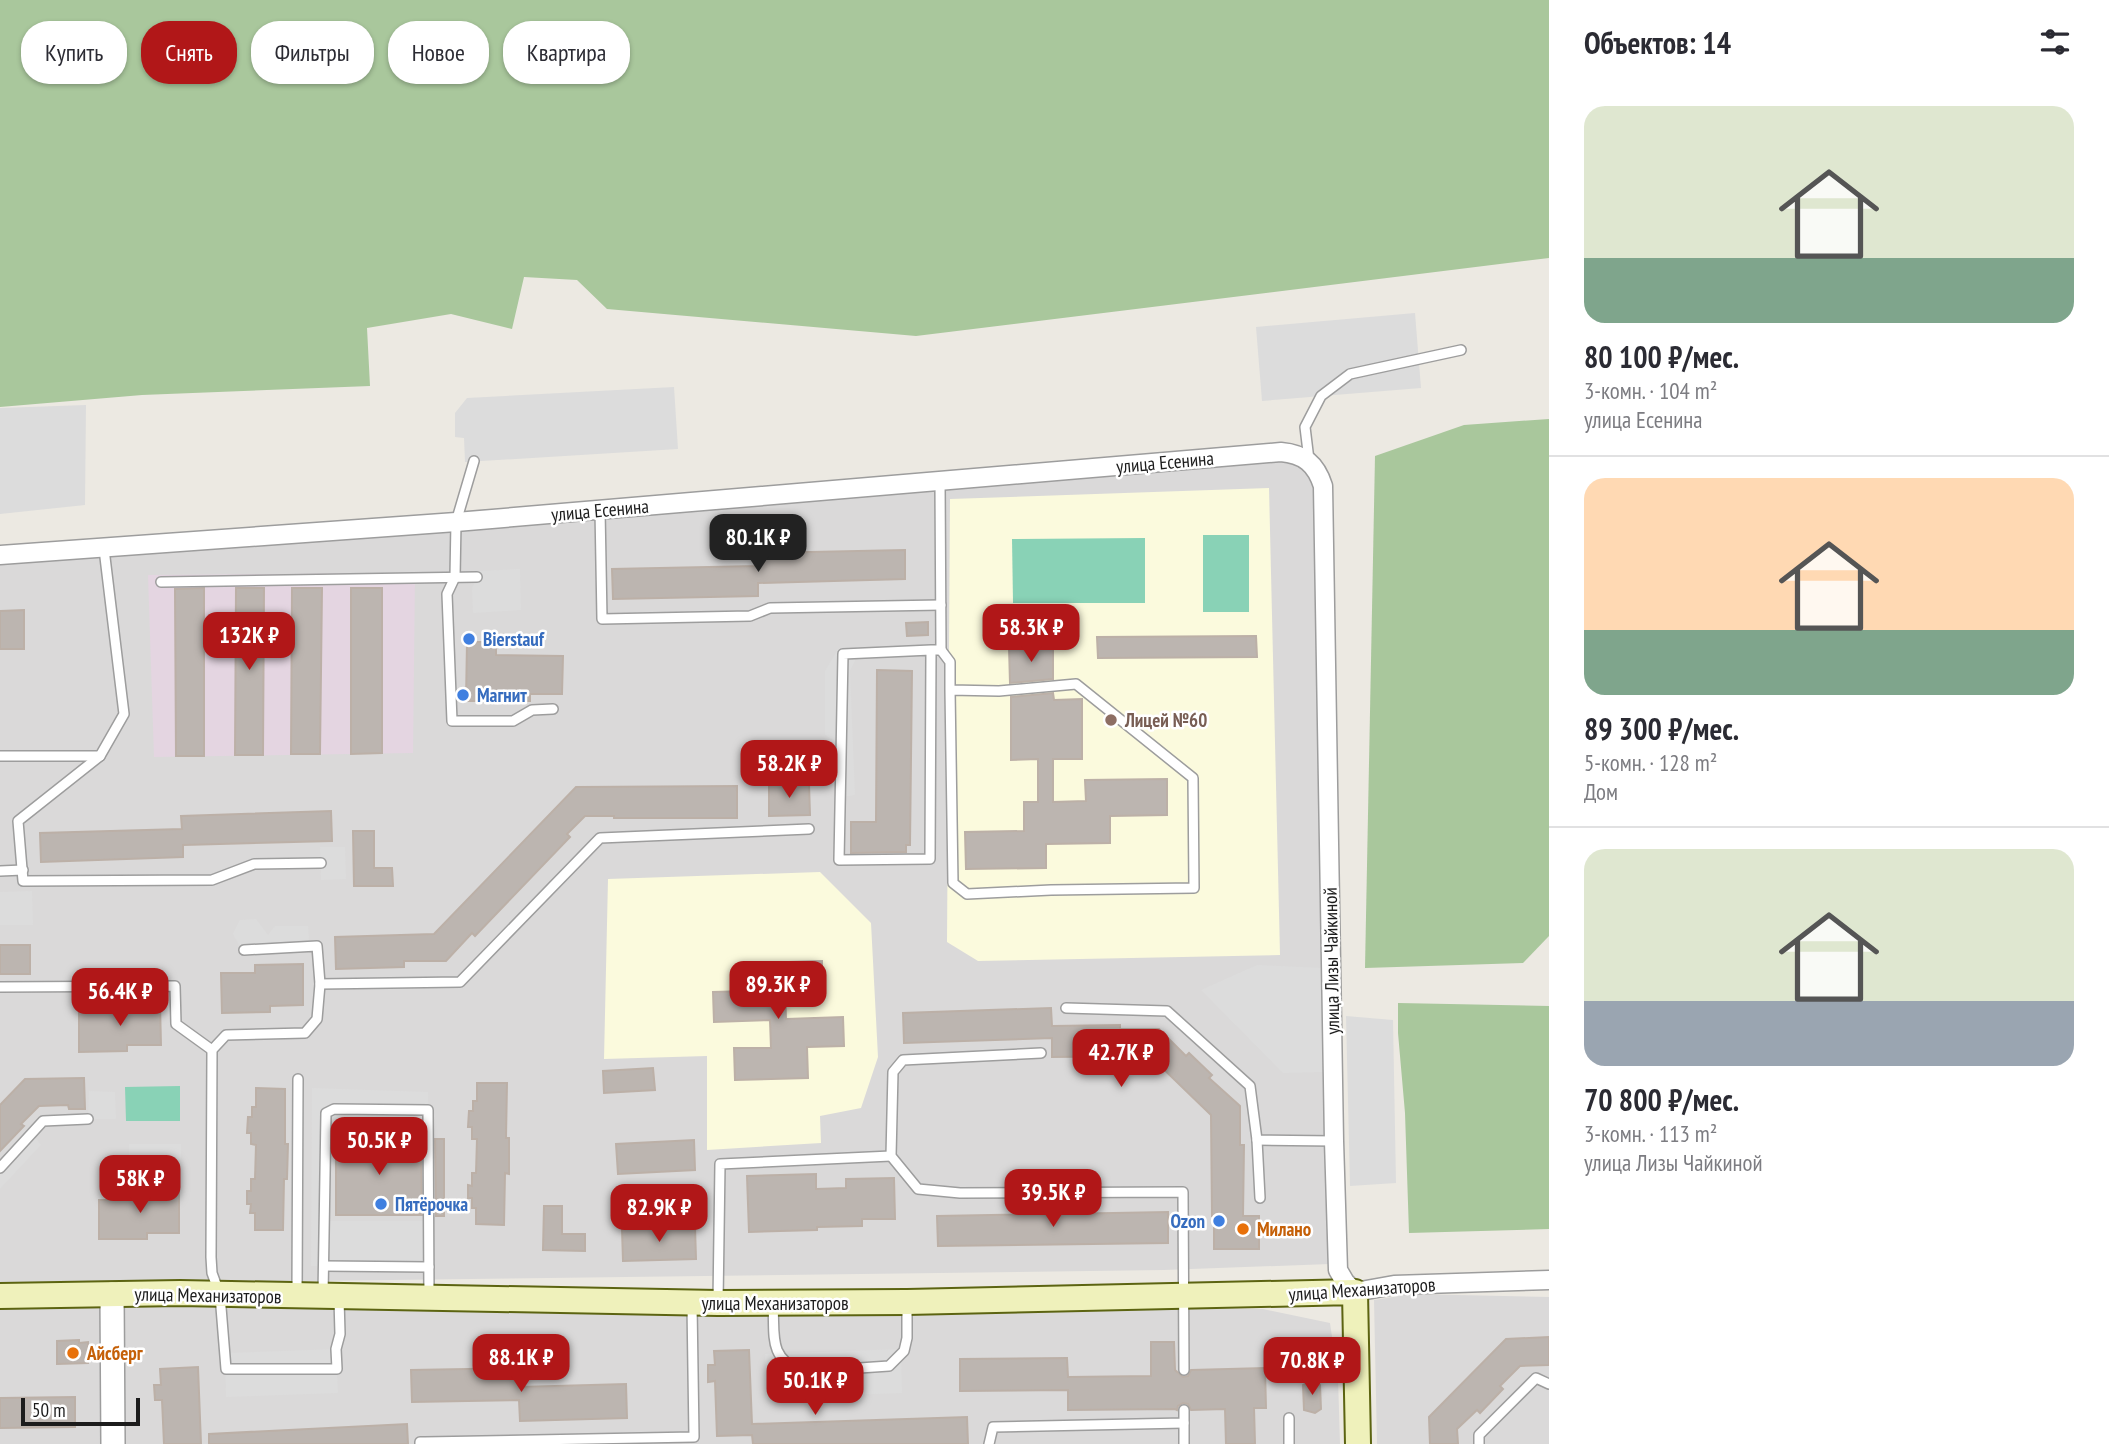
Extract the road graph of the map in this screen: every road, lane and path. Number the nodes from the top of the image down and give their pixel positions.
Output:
1 (1461, 350) dead end
2 (474, 461) dead end
3 (1314, 466) junction
4 (940, 481) junction
5 (600, 510) junction
6 (456, 522) junction
7 (104, 548) junction
8 (0, 555) edge
9 (455, 577) junction
10 (477, 577) dead end
11 (161, 582) dead end
12 (941, 604) junction
13 (936, 650) junction
14 (950, 690) junction
15 (553, 709) dead end
16 (100, 756) junction
17 (0, 757) edge
18 (809, 829) dead end
19 (321, 863) dead end
20 (23, 870) junction
21 (0, 871) edge
22 (244, 950) dead end
23 (320, 984) junction
24 (0, 987) edge
25 (1066, 1008) dead end
26 (212, 1050) junction
27 (1041, 1053) dead end
28 (298, 1079) dead end
29 (88, 1119) dead end
30 (1257, 1140) junction
31 (1334, 1141) junction
32 (891, 1156) junction
33 (0, 1168) edge
34 (1260, 1198) dead end
35 (324, 1266) junction
36 (429, 1267) junction
37 (1549, 1280) edge
38 (1355, 1292) junction
39 (112, 1294) junction
40 (220, 1295) junction
41 (1184, 1295) junction
42 (0, 1296) edge
43 (298, 1296) junction
44 (331, 1297) junction
45 (429, 1298) junction
46 (718, 1303) junction
47 (773, 1303) junction
48 (907, 1303) junction
49 (692, 1304) junction
50 (1184, 1370) dead end
51 (1549, 1384) edge
52 (1184, 1410) dead end
53 (1289, 1418) dead end
54 (1184, 1423) junction
55 (694, 1441) edge
56 (520, 1442) edge
57 (113, 1444) edge
58 (420, 1444) edge
59 (989, 1444) edge
60 (1184, 1444) edge
61 (1289, 1444) edge
62 (1358, 1444) edge
63 (1479, 1444) edge

1 - 3 lane
2 - 6 lane
3 - 4 street, улица Есенина
3 - 31 street, улица Лизы Чайкиной
4 - 5 street, улица Есенина
4 - 12 lane
5 - 6 street, улица Есенина
5 - 12 lane
6 - 7 street, улица Есенина
6 - 9 lane
7 - 8 street, улица Есенина
7 - 16 lane
9 - 10 lane
9 - 11 lane
9 - 15 lane
12 - 13 lane
13 - 13 lane
13 - 14 lane
14 - 14 lane
16 - 17 lane
16 - 20 lane
18 - 23 lane
19 - 20 lane
20 - 21 lane
22 - 23 lane
23 - 26 lane
24 - 26 lane
25 - 30 lane
26 - 40 lane
27 - 32 lane
28 - 43 lane
29 - 33 lane
30 - 31 lane
30 - 34 lane
31 - 38 street, улица Лизы Чайкиной
32 - 41 lane
32 - 46 lane
35 - 36 lane
35 - 36 lane
35 - 44 lane
36 - 45 lane
37 - 38 street, улица Механизаторов
38 - 41 main road, улица Механизаторов
38 - 62 main road, улица Лизы Чайкиной
39 - 40 main road, улица Механизаторов
39 - 42 main road, улица Механизаторов
39 - 57 street
40 - 43 main road, улица Механизаторов
40 - 44 lane
41 - 48 main road, улица Механизаторов
41 - 50 lane
43 - 44 main road, улица Механизаторов
44 - 45 main road, улица Механизаторов
45 - 49 main road, улица Механизаторов
46 - 47 main road, улица Механизаторов
46 - 49 main road, улица Механизаторов
47 - 48 main road, улица Механизаторов
47 - 48 lane
49 - 55 lane
51 - 63 lane
52 - 54 lane
53 - 61 lane
54 - 59 lane
54 - 60 lane
55 - 56 lane
56 - 58 lane

